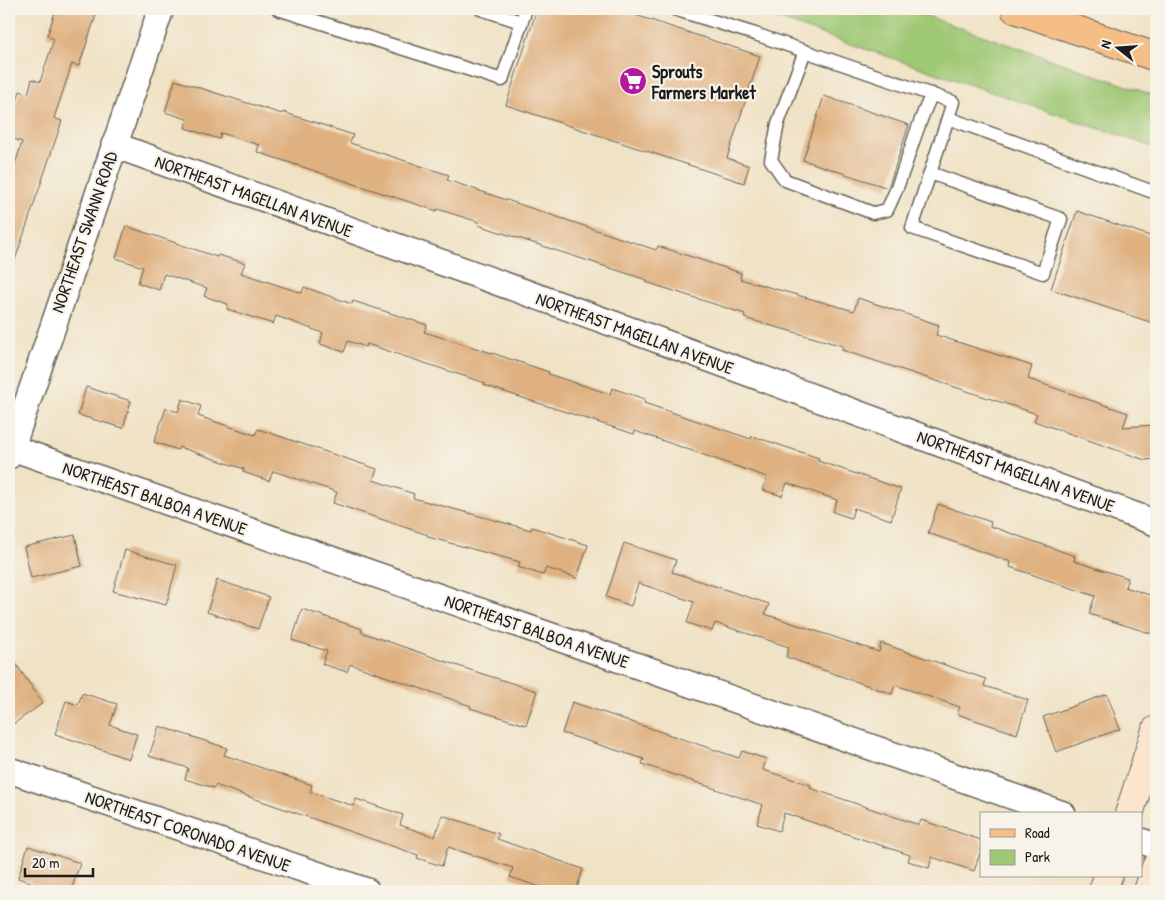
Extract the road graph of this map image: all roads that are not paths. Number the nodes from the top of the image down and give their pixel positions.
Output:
1 (161, 9) edge
2 (278, 9) edge
3 (481, 9) edge
4 (526, 9) edge
5 (674, 9) edge
6 (1015, 9) edge
7 (521, 22) junction
8 (805, 51) junction
9 (1156, 57) edge
10 (932, 94) junction
11 (948, 118) junction
12 (114, 145) junction
13 (930, 173) junction
14 (1156, 193) edge
15 (10, 452) edge
16 (1156, 523) edge
17 (1156, 730) edge
18 (9, 770) edge
19 (1057, 812) edge
20 (1130, 812) edge
21 (1142, 841) edge
22 (1156, 846) edge
23 (1156, 867) edge
24 (1107, 878) edge
25 (368, 891) edge
26 (1103, 891) edge
27 (1148, 891) edge

1 - 12 street, NORTHEAST SWANN ROAD
2 - 7 lane
3 - 7 lane
4 - 7 lane
5 - 8 lane
6 - 9 main road
8 - 10 lane
8 - 10 lane
10 - 11 lane
11 - 13 lane
11 - 14 lane
12 - 15 street, NORTHEAST SWANN ROAD
12 - 16 street, NORTHEAST MAGELLAN AVENUE
13 - 13 lane
15 - 19 street, NORTHEAST BALBOA AVENUE
17 - 20 main road
18 - 25 street, NORTHEAST CORONADO AVENUE
21 - 22 street
23 - 27 main road
24 - 26 main road

